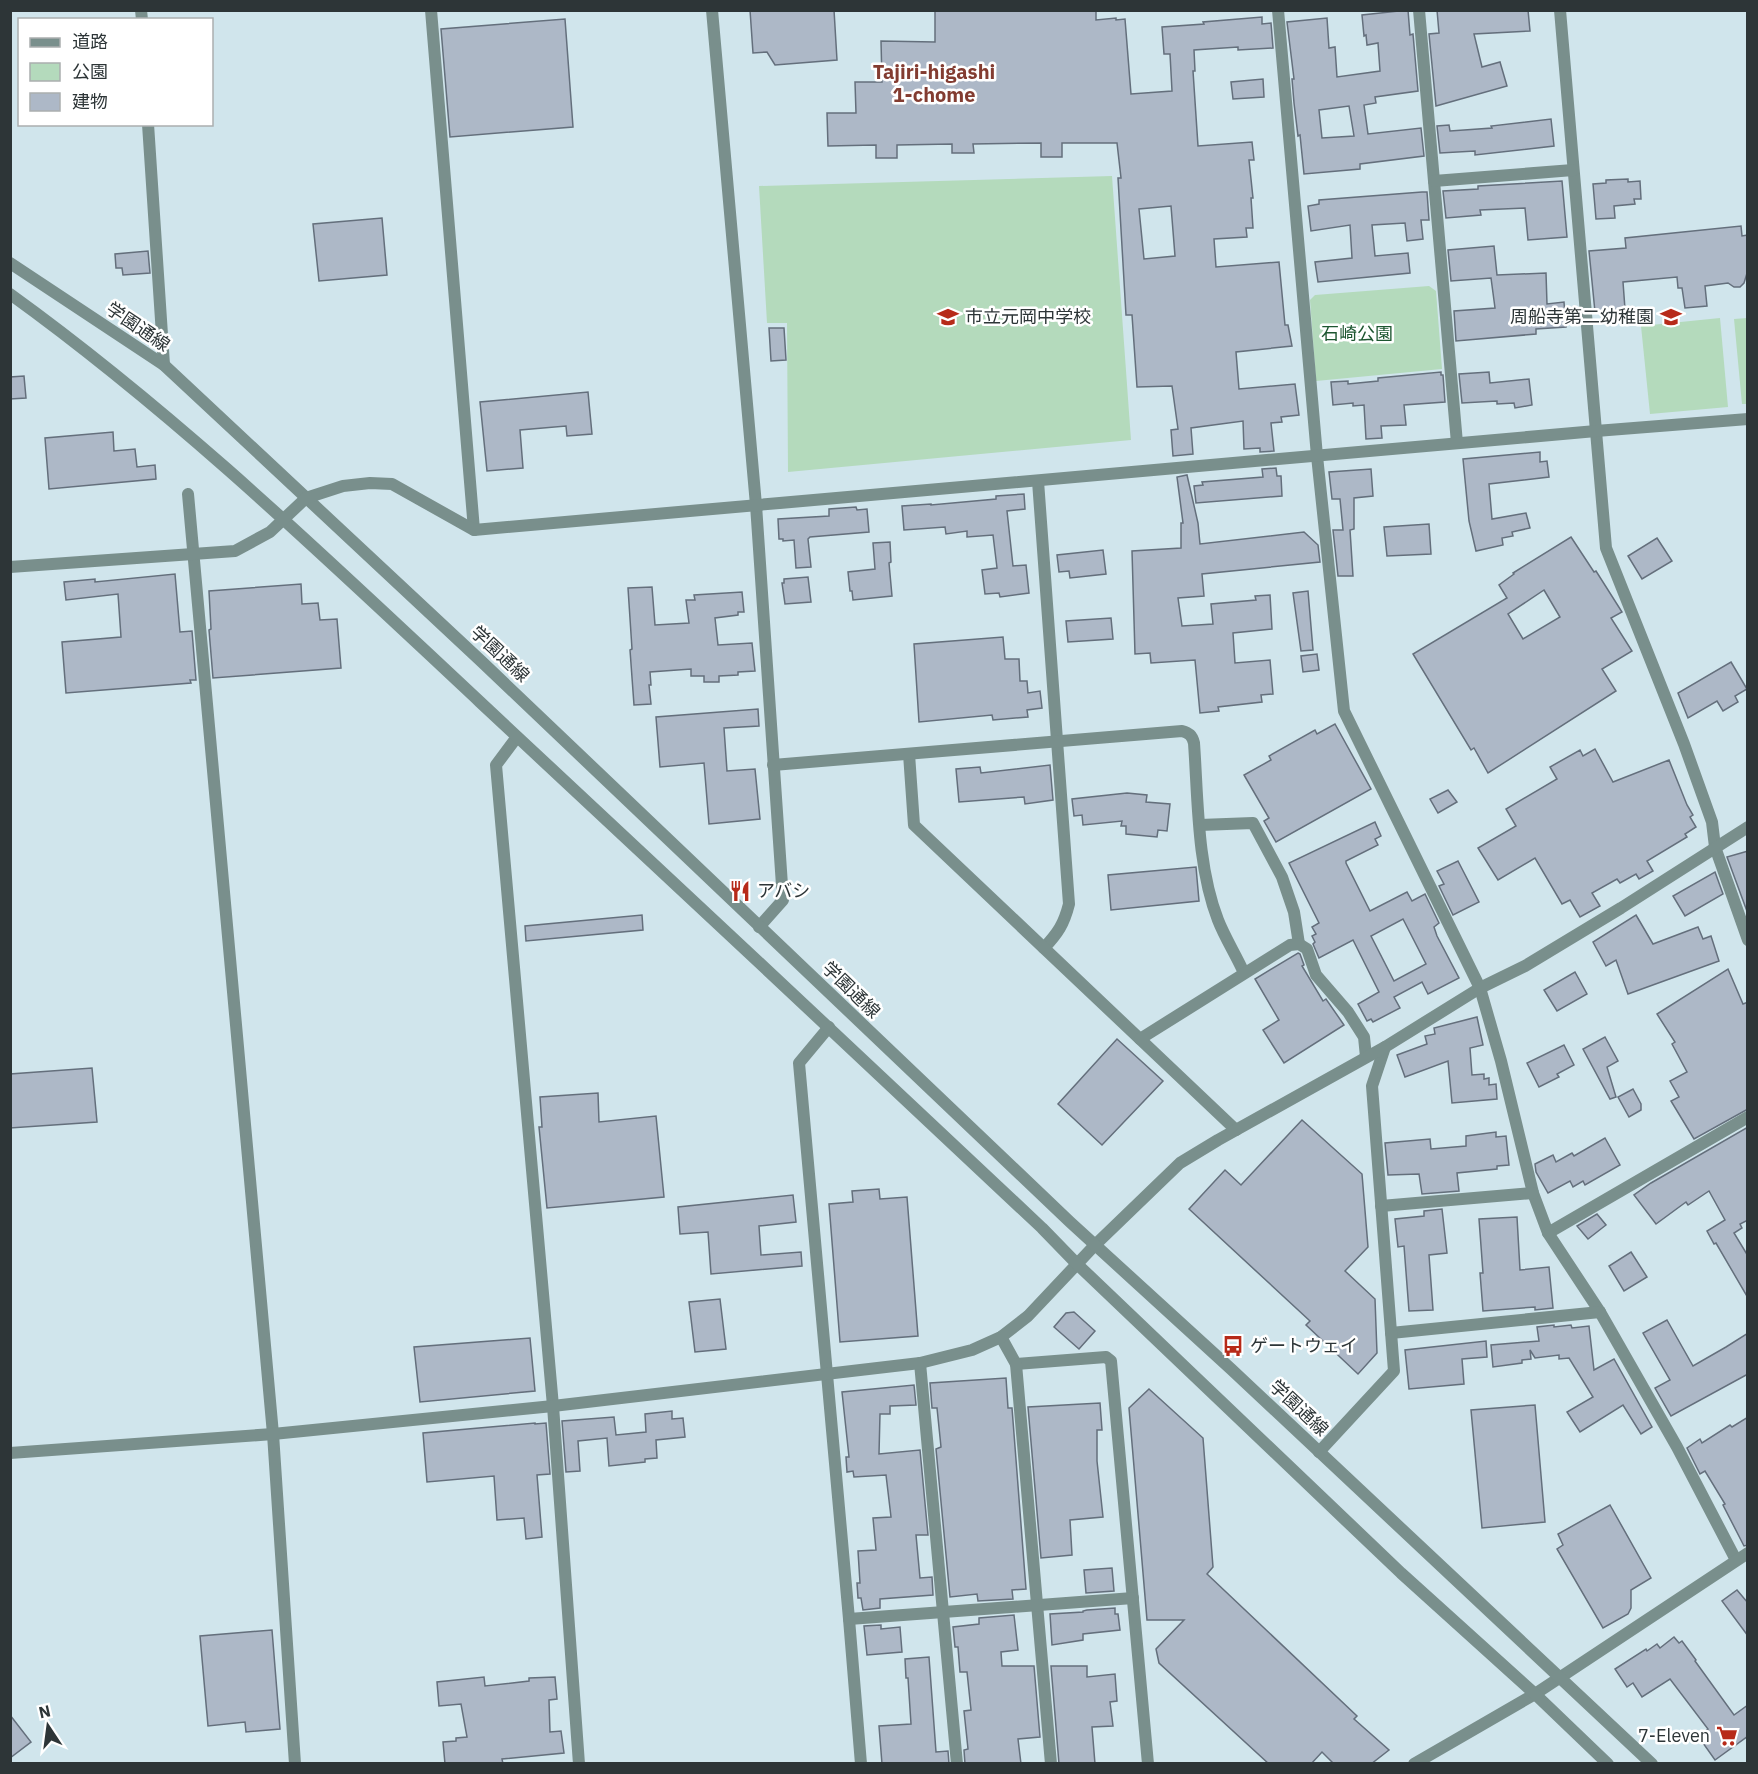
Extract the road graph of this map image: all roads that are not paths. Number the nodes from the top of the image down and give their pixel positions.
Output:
1 (431, 10) edge
2 (712, 10) edge
3 (1278, 10) edge
4 (1419, 10) edge
5 (1560, 10) edge
6 (148, 126) edge
7 (1574, 170) junction
8 (1434, 181) junction
9 (10, 262) edge
10 (10, 294) edge
11 (164, 366) junction
12 (1748, 419) edge
13 (1596, 430) junction
14 (1457, 443) junction
15 (1317, 456) junction
16 (1038, 480) junction
17 (188, 494) dead end
18 (306, 498) junction
19 (756, 505) junction
20 (284, 519) junction
21 (474, 530) junction
22 (194, 555) junction
23 (10, 567) edge
24 (517, 736) junction
25 (1057, 742) junction
26 (909, 754) junction
27 (773, 765) junction
28 (1200, 825) junction
29 (1748, 827) edge
30 (1715, 847) junction
31 (759, 927) junction
32 (1748, 940) edge
33 (1299, 944) junction
34 (1044, 948) junction
35 (1244, 973) junction
36 (1480, 988) junction
37 (828, 1027) junction
38 (1140, 1039) junction
39 (1385, 1047) junction
40 (1366, 1057) junction
41 (1748, 1117) edge
42 (1236, 1130) junction
43 (1533, 1192) junction
44 (1381, 1206) junction
45 (1548, 1233) junction
46 (1095, 1245) junction
47 (1077, 1264) junction
48 (1600, 1312) junction
49 (1391, 1333) junction
50 (1001, 1337) junction
51 (920, 1363) junction
52 (1016, 1364) junction
53 (828, 1374) junction
54 (553, 1406) junction
55 (273, 1434) junction
56 (1319, 1452) junction
57 (10, 1453) edge
58 (1748, 1553) edge
59 (1736, 1560) junction
60 (1133, 1598) junction
61 (1037, 1605) junction
62 (943, 1612) junction
63 (849, 1619) junction
64 (1560, 1676) junction
65 (1534, 1694) junction
66 (295, 1764) edge
67 (579, 1764) edge
68 (861, 1764) edge
69 (957, 1764) edge
70 (1051, 1764) edge
71 (1148, 1764) edge
72 (1414, 1764) edge
73 (1608, 1764) edge
74 (1652, 1764) edge

1 - 21 street
2 - 19 street
3 - 15 street
4 - 8 street
5 - 7 street
6 - 11 street
7 - 8 street
7 - 13 street
8 - 14 street
9 - 11 street, 学園通線
10 - 20 street
11 - 18 street, 学園通線
12 - 13 street
13 - 14 street
13 - 30 street
14 - 15 street
15 - 16 street
15 - 36 street
16 - 19 street
16 - 25 street
17 - 22 street
18 - 20 street
18 - 21 street
18 - 31 street, 学園通線
19 - 21 street
19 - 27 street
20 - 22 street
20 - 24 street
22 - 23 street
22 - 55 street
24 - 37 street
24 - 54 street
25 - 26 street
25 - 28 street
25 - 34 street
26 - 27 street
26 - 34 street
27 - 31 street
28 - 33 street
28 - 35 street
29 - 30 street
30 - 32 street
30 - 36 street
31 - 46 street, 学園通線
33 - 35 street
33 - 40 street
34 - 38 street
35 - 38 street
36 - 39 street
36 - 43 street
37 - 47 street
37 - 53 street
38 - 42 street
39 - 40 street
39 - 44 street
40 - 42 street
41 - 45 street
42 - 46 street
43 - 44 street
43 - 45 street
44 - 49 street
45 - 48 street
46 - 47 street
46 - 56 street, 学園通線
47 - 50 street
47 - 65 street
48 - 49 street
48 - 59 street
49 - 56 street
50 - 51 street
50 - 52 street
51 - 53 street
51 - 62 street
52 - 60 street
52 - 61 street
53 - 54 street
53 - 63 street
54 - 55 street
54 - 67 street
55 - 57 street
55 - 66 street
56 - 64 street, 学園通線
58 - 59 street
59 - 64 street
60 - 61 street
60 - 71 street
61 - 62 street
61 - 70 street
62 - 63 street
62 - 69 street
63 - 68 street
64 - 65 street
64 - 74 street, 学園通線
65 - 72 street
65 - 73 street

